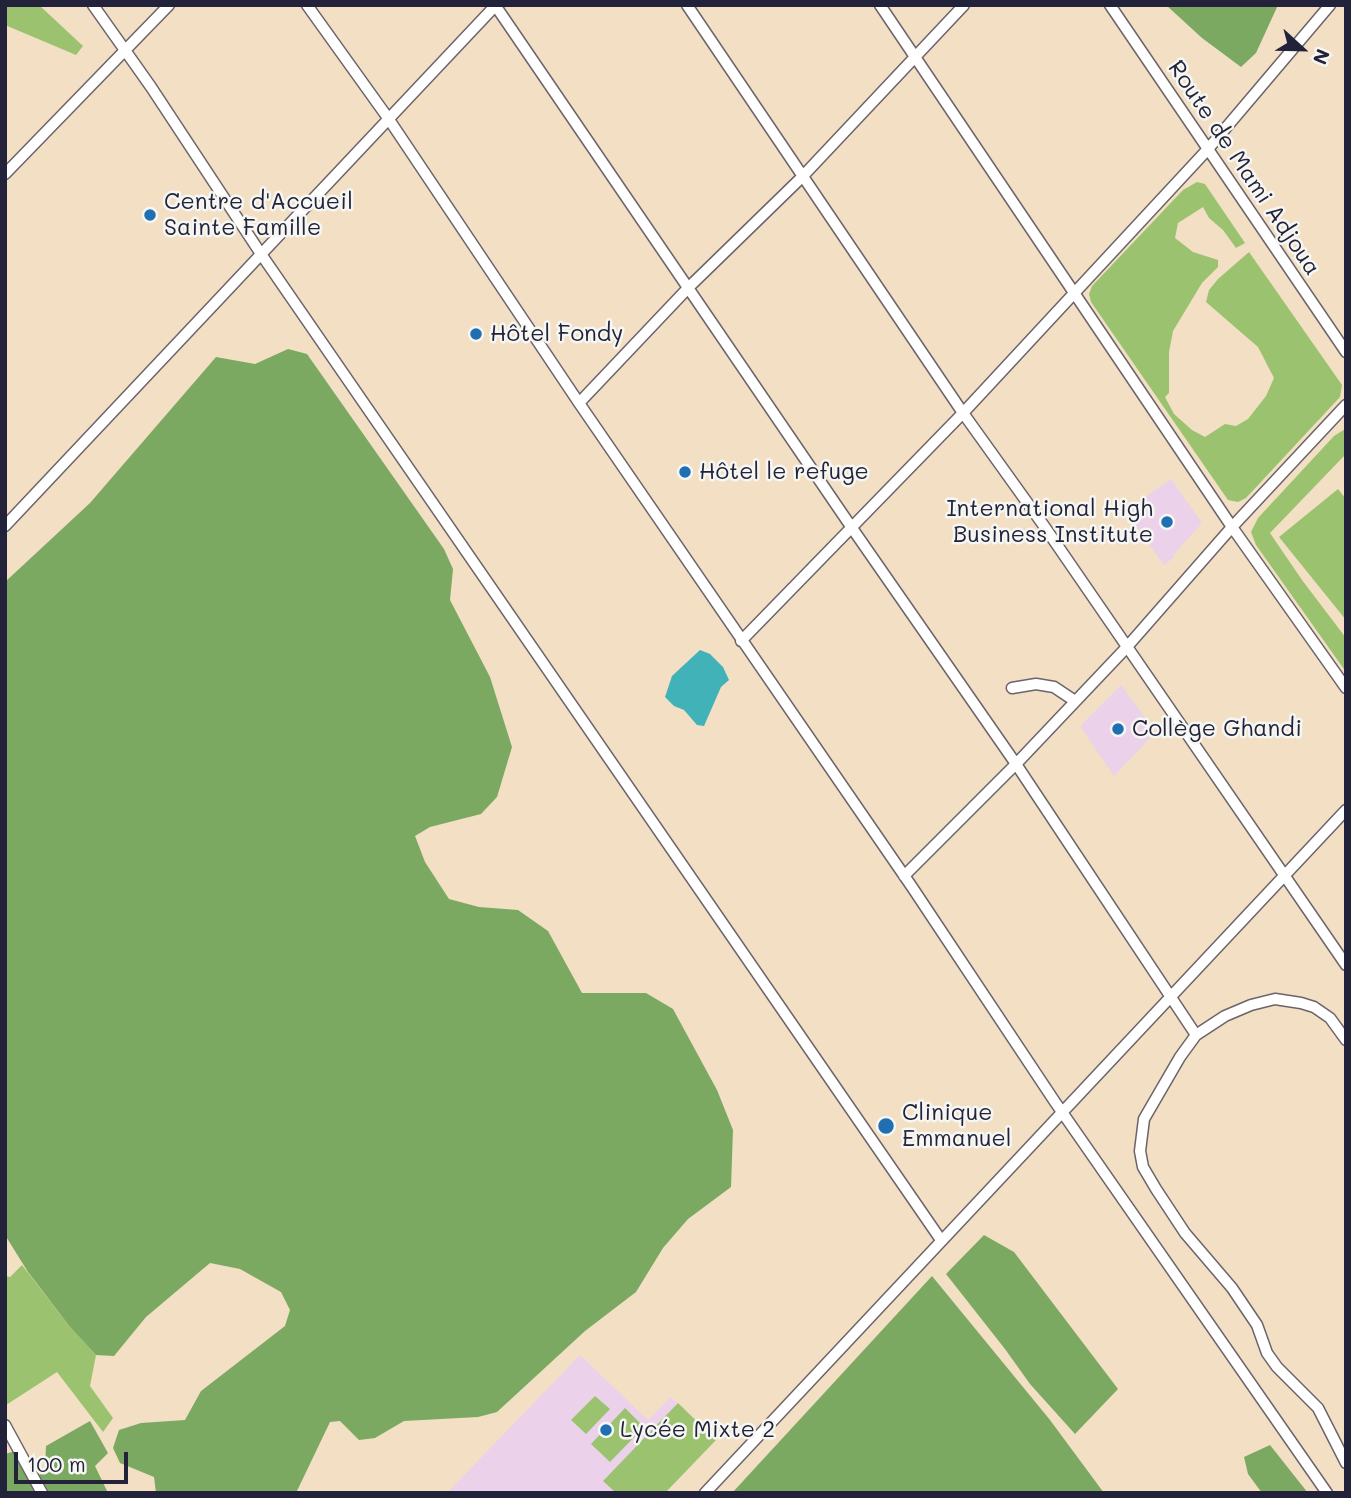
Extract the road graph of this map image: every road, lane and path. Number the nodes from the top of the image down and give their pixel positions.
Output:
1 (93, 5) edge
2 (169, 5) edge
3 (307, 5) edge
4 (687, 5) edge
5 (880, 5) edge
6 (964, 5) edge
7 (1111, 5) edge
8 (1329, 5) edge
9 (495, 6) edge
10 (125, 50) junction
11 (916, 57) junction
12 (388, 118) junction
13 (1208, 149) junction
14 (5, 174) edge
15 (802, 177) junction
16 (261, 254) junction
17 (689, 287) junction
18 (1075, 292) junction
19 (1346, 352) edge
20 (579, 402) junction
21 (1346, 405) edge
22 (963, 413) junction
23 (5, 526) edge
24 (1232, 527) junction
25 (852, 528) junction
26 (741, 641) junction
27 (1126, 648) junction
28 (1012, 688) dead end
29 (1346, 688) edge
30 (1075, 701) junction
31 (1016, 764) junction
32 (1346, 810) edge
33 (1285, 875) junction
34 (904, 876) junction
35 (1346, 965) edge
36 (1171, 996) junction
37 (1196, 1035) junction
38 (1346, 1041) edge
39 (1062, 1111) junction
40 (941, 1240) junction
41 (5, 1425) edge
42 (1346, 1463) edge
43 (42, 1493) edge
44 (705, 1493) edge
45 (1327, 1493) edge

1 - 10 street
2 - 10 street
3 - 12 street
4 - 15 street
5 - 11 street
6 - 11 street
7 - 13 street, Route de Mami Adjoua
8 - 13 street
9 - 12 street
9 - 17 street
10 - 14 street
10 - 16 street
11 - 15 street
11 - 18 street
12 - 16 street
12 - 20 street
13 - 18 street
13 - 19 street, Route de Mami Adjoua
15 - 17 street
15 - 22 street
16 - 23 street
16 - 40 street
17 - 20 street
17 - 25 street
18 - 22 street
18 - 24 street
20 - 26 street
21 - 24 street
22 - 25 street
22 - 27 street
24 - 27 street
24 - 29 street
25 - 26 street
25 - 31 street
26 - 34 street
27 - 30 street
27 - 33 street
28 - 30 street
30 - 31 street
31 - 34 street
31 - 36 street
32 - 33 street
33 - 35 street
33 - 36 street
34 - 39 street
36 - 37 street
36 - 39 street
37 - 38 street
37 - 42 street
39 - 40 street
39 - 45 street
40 - 44 street
41 - 43 street

